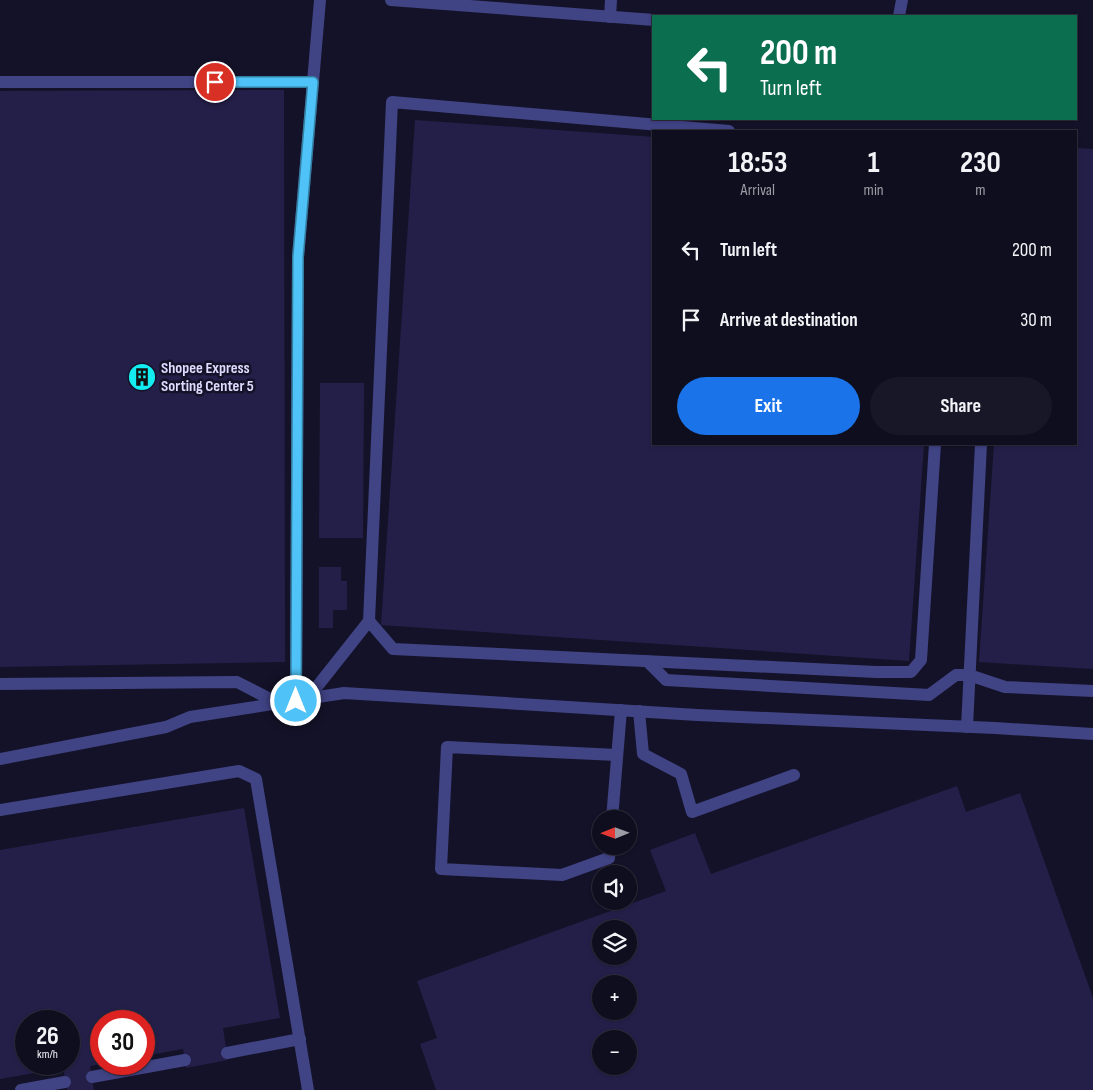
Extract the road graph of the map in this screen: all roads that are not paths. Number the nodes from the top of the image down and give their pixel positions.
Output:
1 (320, 0) edge
2 (391, 0) edge
3 (611, 0) edge
4 (902, 0) edge
5 (899, 15) edge
6 (610, 17) junction
7 (652, 20) edge
8 (0, 82) edge
9 (313, 82) junction
10 (717, 130) edge
11 (935, 445) edge
12 (981, 445) edge
13 (369, 622) junction
14 (647, 661) junction
15 (969, 675) junction
16 (0, 684) edge
17 (1093, 691) edge
18 (302, 700) junction
19 (278, 703) junction
20 (621, 710) junction
21 (639, 711) junction
22 (967, 727) junction
23 (1093, 734) edge
24 (618, 754) junction
25 (0, 759) edge
26 (794, 775) dead end
27 (0, 810) edge
28 (613, 810) edge
29 (609, 855) edge
30 (300, 1039) junction
31 (227, 1053) dead end
32 (185, 1060) dead end
33 (92, 1077) dead end
34 (65, 1082) dead end
35 (21, 1090) edge
36 (308, 1090) edge

1 - 9 street
2 - 6 street
3 - 6 street
4 - 5 street
6 - 7 street
8 - 9 street
9 - 18 street
10 - 13 street
11 - 14 street
12 - 15 street
13 - 14 street
13 - 18 street
14 - 15 street
15 - 17 street
15 - 22 street
16 - 19 street
18 - 19 street
18 - 20 street
19 - 25 street
20 - 21 street
20 - 24 street
21 - 22 street
21 - 26 street
22 - 23 street
24 - 28 street
24 - 29 street
27 - 30 street
30 - 31 street
30 - 36 street
32 - 33 street
34 - 35 street

